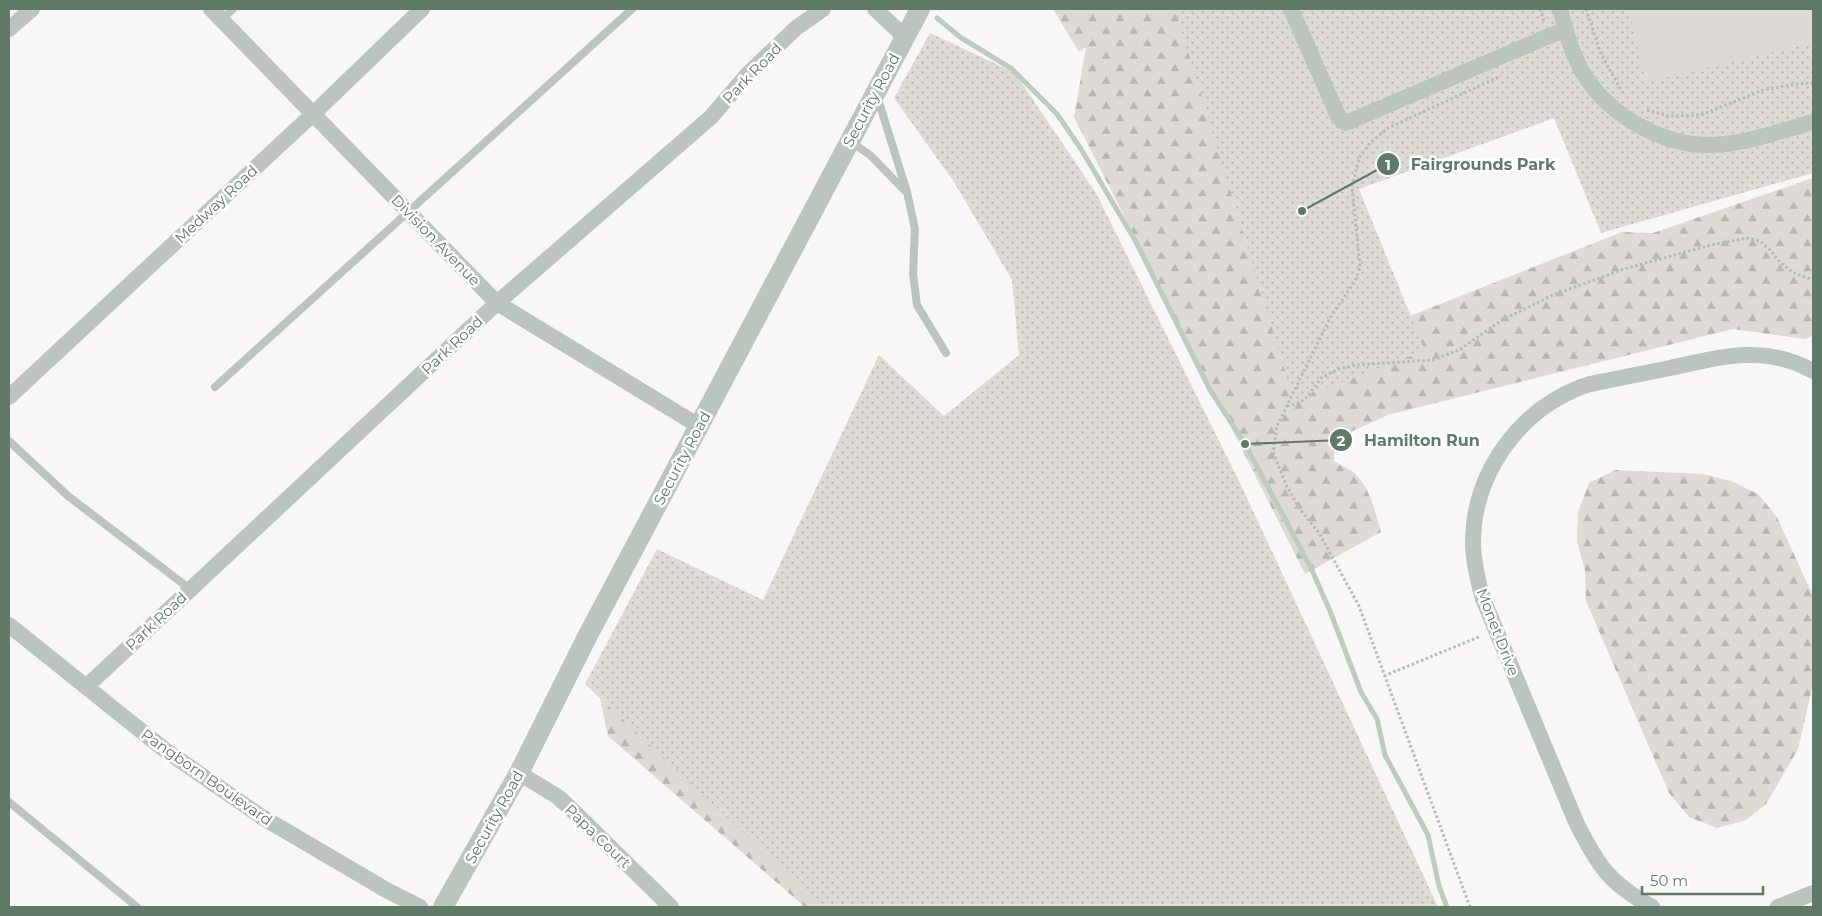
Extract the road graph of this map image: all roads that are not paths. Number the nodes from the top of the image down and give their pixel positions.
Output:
1 (32, 9) edge
2 (422, 9) edge
3 (632, 9) edge
4 (824, 9) edge
5 (875, 9) edge
6 (920, 9) edge
7 (1291, 9) edge
8 (1560, 9) edge
9 (221, 12) edge
10 (9, 29) edge
11 (1566, 30) junction
12 (905, 38) junction
13 (876, 92) junction
14 (313, 114) junction
15 (1813, 122) edge
16 (850, 141) junction
17 (907, 192) junction
18 (408, 211) junction
19 (497, 303) junction
20 (946, 353) dead end
21 (1813, 371) edge
22 (215, 388) dead end
23 (9, 397) edge
24 (699, 426) junction
25 (9, 441) edge
26 (190, 589) junction
27 (9, 625) edge
28 (86, 686) junction
29 (519, 773) junction
30 (9, 802) edge
31 (1813, 893) edge
32 (137, 907) edge
33 (420, 907) edge
34 (443, 907) edge
35 (671, 907) edge
36 (1652, 907) edge
37 (1778, 907) edge

1 - 10 street
2 - 14 street, Medway Road
3 - 18 lane
4 - 19 street, Park Road
5 - 12 street
6 - 12 street, Security Road
7 - 11 street
8 - 11 street
9 - 14 street, Division Avenue
11 - 15 street
12 - 13 street, Security Road
13 - 16 street, Security Road
13 - 17 lane
14 - 18 street, Division Avenue
14 - 23 street, Medway Road
16 - 17 lane
16 - 24 street, Security Road
17 - 20 lane
18 - 19 street, Division Avenue
18 - 22 lane
19 - 24 street, Division Avenue
19 - 26 street, Park Road
21 - 36 street, Monet Drive
24 - 29 street, Security Road
25 - 26 lane
26 - 28 street, Park Road
27 - 28 street, Pangborn Boulevard
28 - 33 street, Pangborn Boulevard
29 - 34 street, Security Road
29 - 35 street, Papa Court
30 - 32 lane
31 - 37 street

